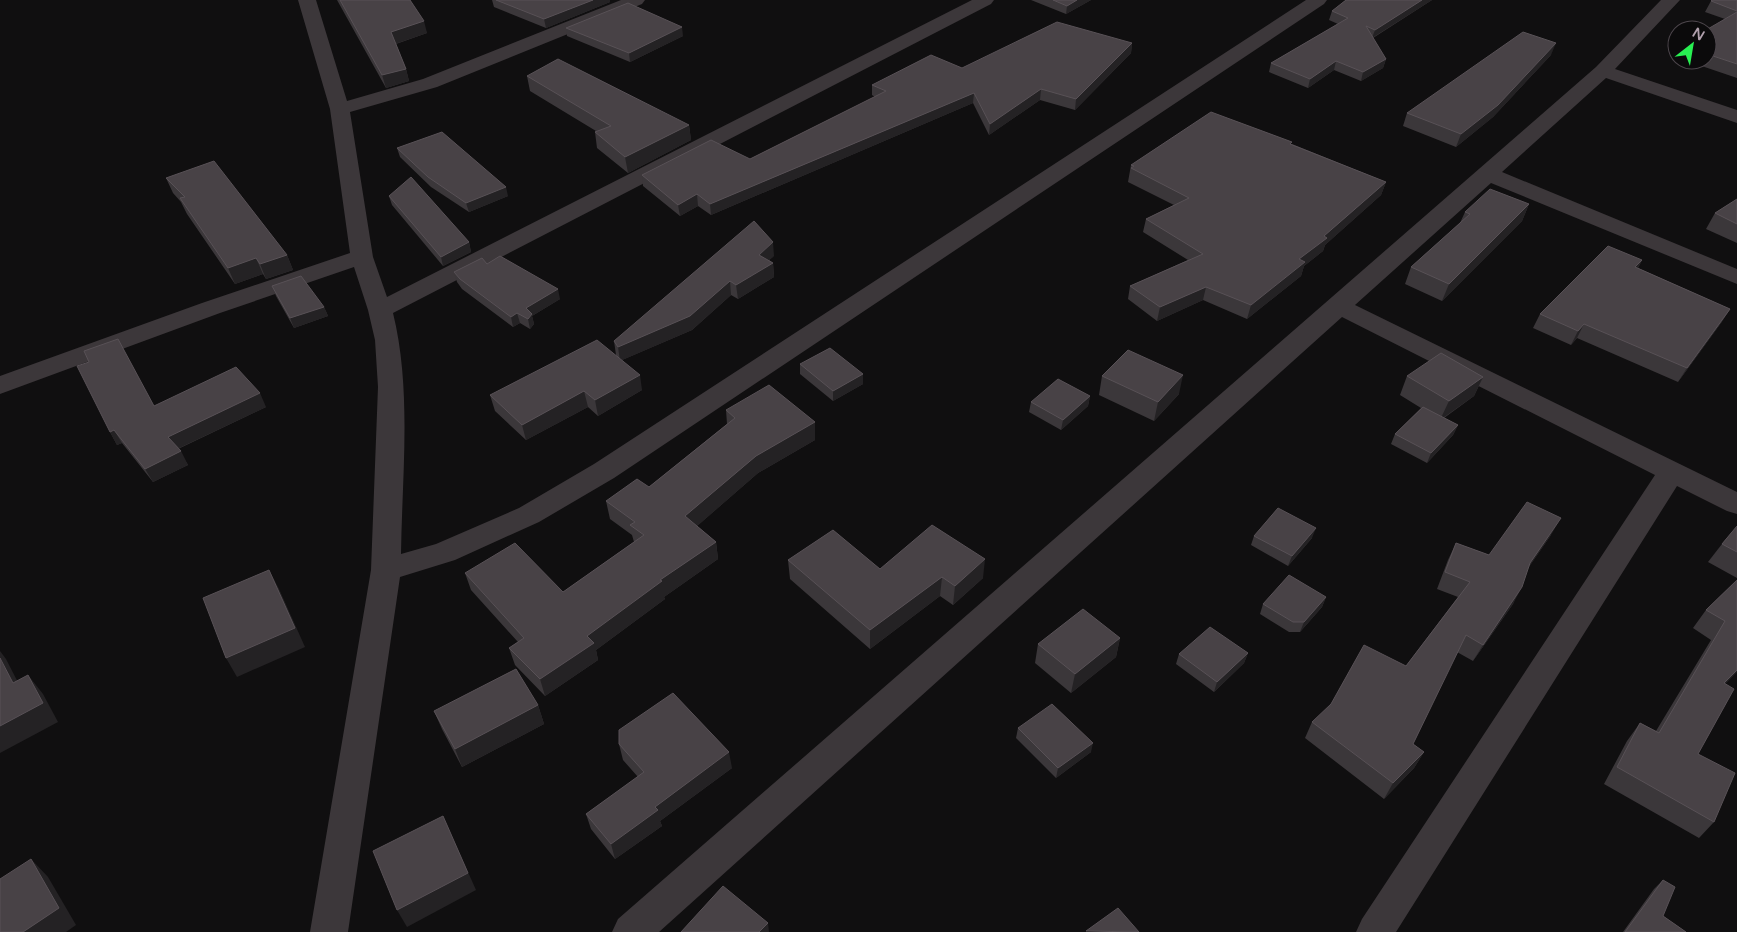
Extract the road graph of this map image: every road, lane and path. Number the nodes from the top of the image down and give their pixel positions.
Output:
1 (307, 0) edge
2 (636, 0) edge
3 (985, 0) edge
4 (1318, 0) edge
5 (1671, 0) edge
6 (1603, 70) junction
7 (340, 108) junction
8 (1737, 117) edge
9 (1488, 174) junction
10 (362, 257) junction
11 (1737, 277) edge
12 (1339, 306) junction
13 (380, 310) junction
14 (0, 385) edge
15 (1671, 472) junction
16 (1737, 504) edge
17 (386, 570) junction
18 (329, 932) edge
19 (631, 932) edge
20 (1375, 932) edge

1 - 7 street
2 - 7 street
3 - 13 street
4 - 17 street
5 - 6 street
6 - 8 street
6 - 9 street
7 - 10 street
9 - 11 street
9 - 12 street
10 - 13 street
10 - 14 street
12 - 15 street
12 - 19 street
13 - 17 street
15 - 16 street
15 - 20 street
17 - 18 street

